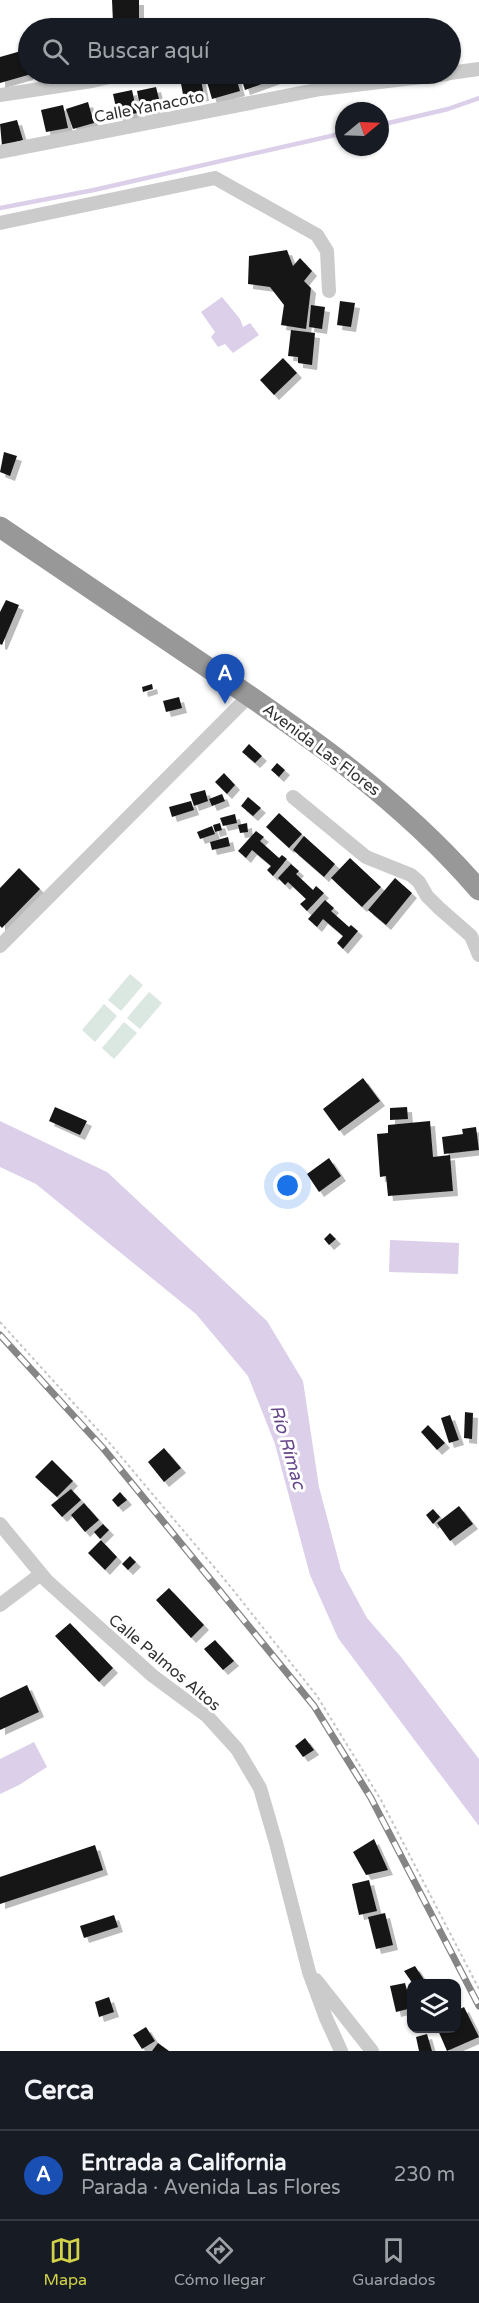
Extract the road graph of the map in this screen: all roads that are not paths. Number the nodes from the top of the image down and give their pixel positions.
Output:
1 (479, 69) edge
2 (461, 71) edge
3 (72, 84) edge
4 (361, 84) edge
5 (0, 95) edge
6 (0, 152) edge
7 (0, 223) edge
8 (329, 291) dead end
9 (0, 526) edge
10 (249, 696) junction
11 (292, 797) dead end
12 (479, 890) edge
13 (0, 946) edge
14 (479, 955) edge
15 (0, 1524) edge
16 (41, 1574) junction
17 (0, 1605) edge
18 (309, 1972) junction
19 (341, 2051) edge
20 (372, 2051) edge

1 - 2 street, Calle Yanacoto
3 - 5 street
4 - 6 street, Calle Yanacoto
7 - 8 street
9 - 10 highway, Avenida Las Flores
10 - 12 highway, Avenida Las Flores
10 - 13 street
11 - 14 street
15 - 16 street, Calle Palmos Altos
16 - 17 street
16 - 18 street, Calle Palmos Altos
18 - 19 street, Calle Palmos Altos
18 - 20 street

